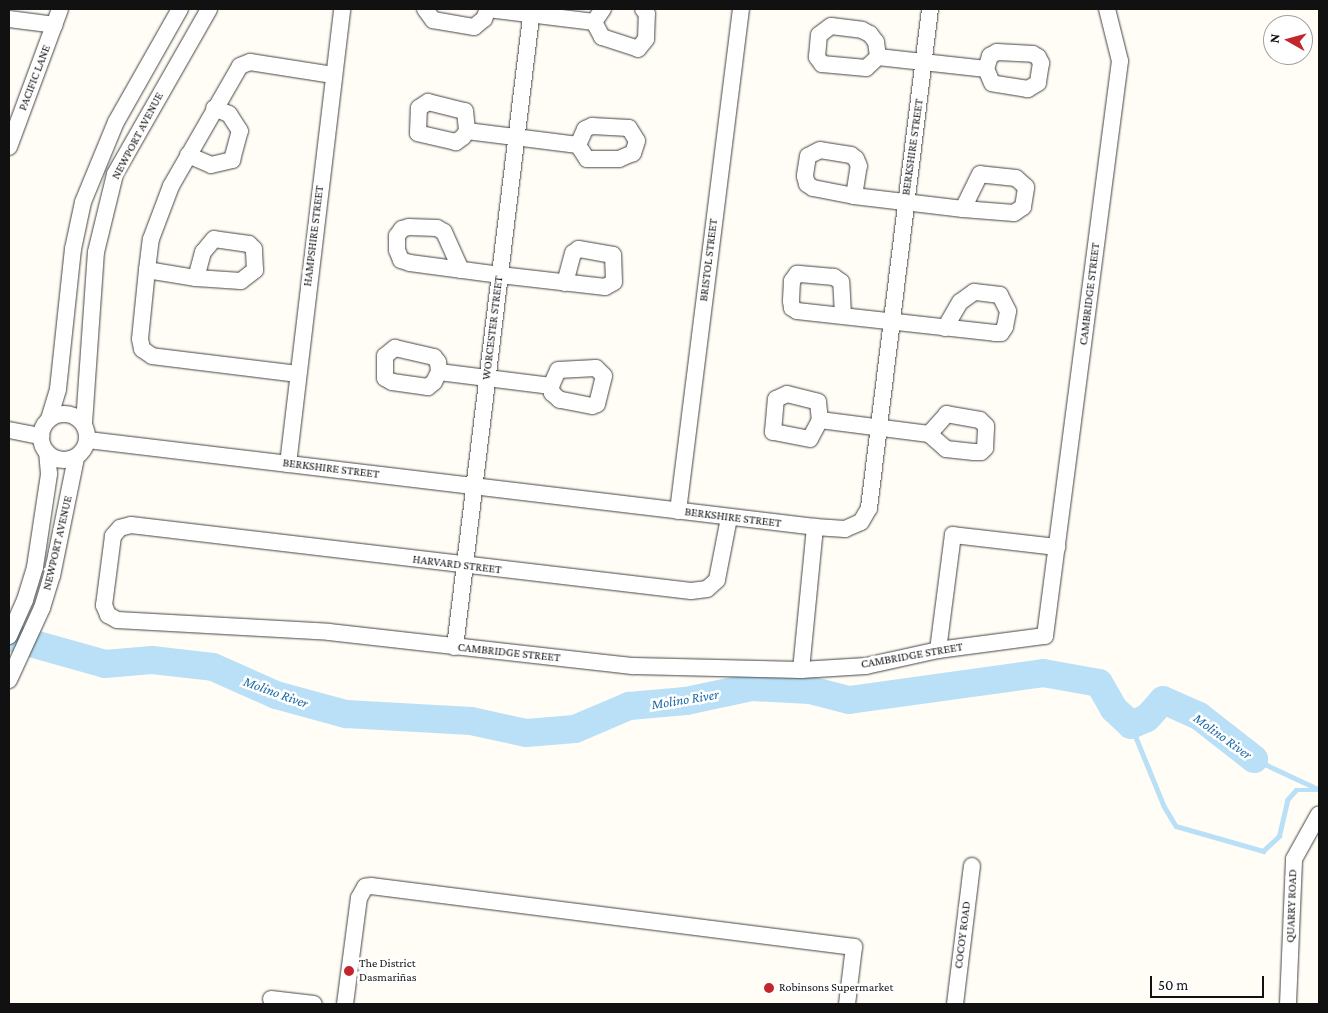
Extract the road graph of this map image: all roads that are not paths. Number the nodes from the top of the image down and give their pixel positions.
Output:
1 (60, 9) edge
2 (180, 9) edge
3 (209, 9) edge
4 (342, 9) edge
5 (425, 9) edge
6 (488, 9) edge
7 (643, 9) edge
8 (740, 9) edge
9 (930, 9) edge
10 (1107, 9) edge
11 (532, 11) edge
12 (599, 15) edge
13 (9, 19) edge
14 (55, 25) junction
15 (878, 57) dead end
16 (924, 62) junction
17 (986, 70) dead end
18 (333, 75) junction
19 (214, 108) junction
20 (467, 131) dead end
21 (516, 137) junction
22 (578, 145) dead end
23 (9, 147) edge
24 (188, 155) junction
25 (854, 196) dead end
26 (906, 202) junction
27 (962, 209) dead end
28 (147, 270) junction
29 (461, 270) dead end
30 (500, 275) junction
31 (196, 278) dead end
32 (565, 283) dead end
33 (843, 315) dead end
34 (892, 322) junction
35 (945, 328) dead end
36 (439, 372) dead end
37 (298, 374) junction
38 (488, 378) junction
39 (550, 386) dead end
40 (49, 419) junction
41 (820, 420) dead end
42 (84, 423) junction
43 (879, 428) junction
44 (9, 430) edge
45 (929, 434) dead end
46 (41, 436) junction
47 (88, 440) junction
48 (47, 453) junction
49 (76, 458) junction
50 (288, 464) junction
51 (474, 486) junction
52 (678, 511) junction
53 (729, 518) junction
54 (815, 527) junction
55 (1057, 546) junction
56 (465, 566) junction
57 (117, 620) joint
58 (9, 636) edge
59 (455, 647) junction
60 (938, 650) junction
61 (801, 670) junction
62 (9, 680) edge
63 (1319, 814) edge
64 (972, 866) dead end
65 (271, 999) dead end
66 (314, 1004) edge
67 (344, 1004) edge
68 (847, 1004) edge
69 (954, 1004) edge
70 (1288, 1004) edge

1 - 14 street, PACIFIC LANE
2 - 40 street, NEWPORT AVENUE
3 - 42 street, NEWPORT AVENUE
4 - 18 street, HAMPSHIRE STREET
5 - 6 street
6 - 11 street
7 - 12 street
8 - 52 street, BRISTOL STREET
9 - 16 street, BERKSHIRE STREET
10 - 55 street, CAMBRIDGE STREET
11 - 12 street
11 - 21 street, WORCESTER STREET
13 - 14 street
14 - 23 street, PACIFIC LANE
15 - 16 street
16 - 17 street
16 - 26 street, BERKSHIRE STREET
18 - 19 street
18 - 37 street, HAMPSHIRE STREET
19 - 24 street
19 - 24 street
20 - 21 street
21 - 22 street
21 - 30 street, WORCESTER STREET
24 - 28 street
25 - 26 street
26 - 27 street
26 - 34 street, BERKSHIRE STREET
28 - 31 street
28 - 37 street
29 - 30 street
30 - 32 street
30 - 38 street, WORCESTER STREET
33 - 34 street
34 - 35 street
34 - 43 street, BERKSHIRE STREET
36 - 38 street
37 - 50 street, HAMPSHIRE STREET
38 - 39 street
38 - 51 street, WORCESTER STREET
40 - 42 street
40 - 46 street
41 - 43 street
42 - 47 street
43 - 45 street
43 - 54 street, BERKSHIRE STREET
44 - 46 street
46 - 48 street
47 - 49 street
47 - 50 street, BERKSHIRE STREET
48 - 49 street
48 - 58 street, NEWPORT AVENUE
49 - 62 street, NEWPORT AVENUE
50 - 51 street, BERKSHIRE STREET
51 - 52 street, BERKSHIRE STREET
51 - 56 street, WORCESTER STREET
52 - 53 street, BERKSHIRE STREET
53 - 54 street, BERKSHIRE STREET
53 - 56 street, HARVARD STREET
54 - 61 street
55 - 60 street, CAMBRIDGE STREET
55 - 60 street
56 - 57 street, HARVARD STREET
56 - 59 street, WORCESTER STREET
57 - 59 street, CAMBRIDGE STREET
59 - 61 street, CAMBRIDGE STREET
60 - 61 street, CAMBRIDGE STREET
63 - 70 street, QUARRY ROAD
64 - 69 street, COCOY ROAD
65 - 66 street
67 - 68 street

